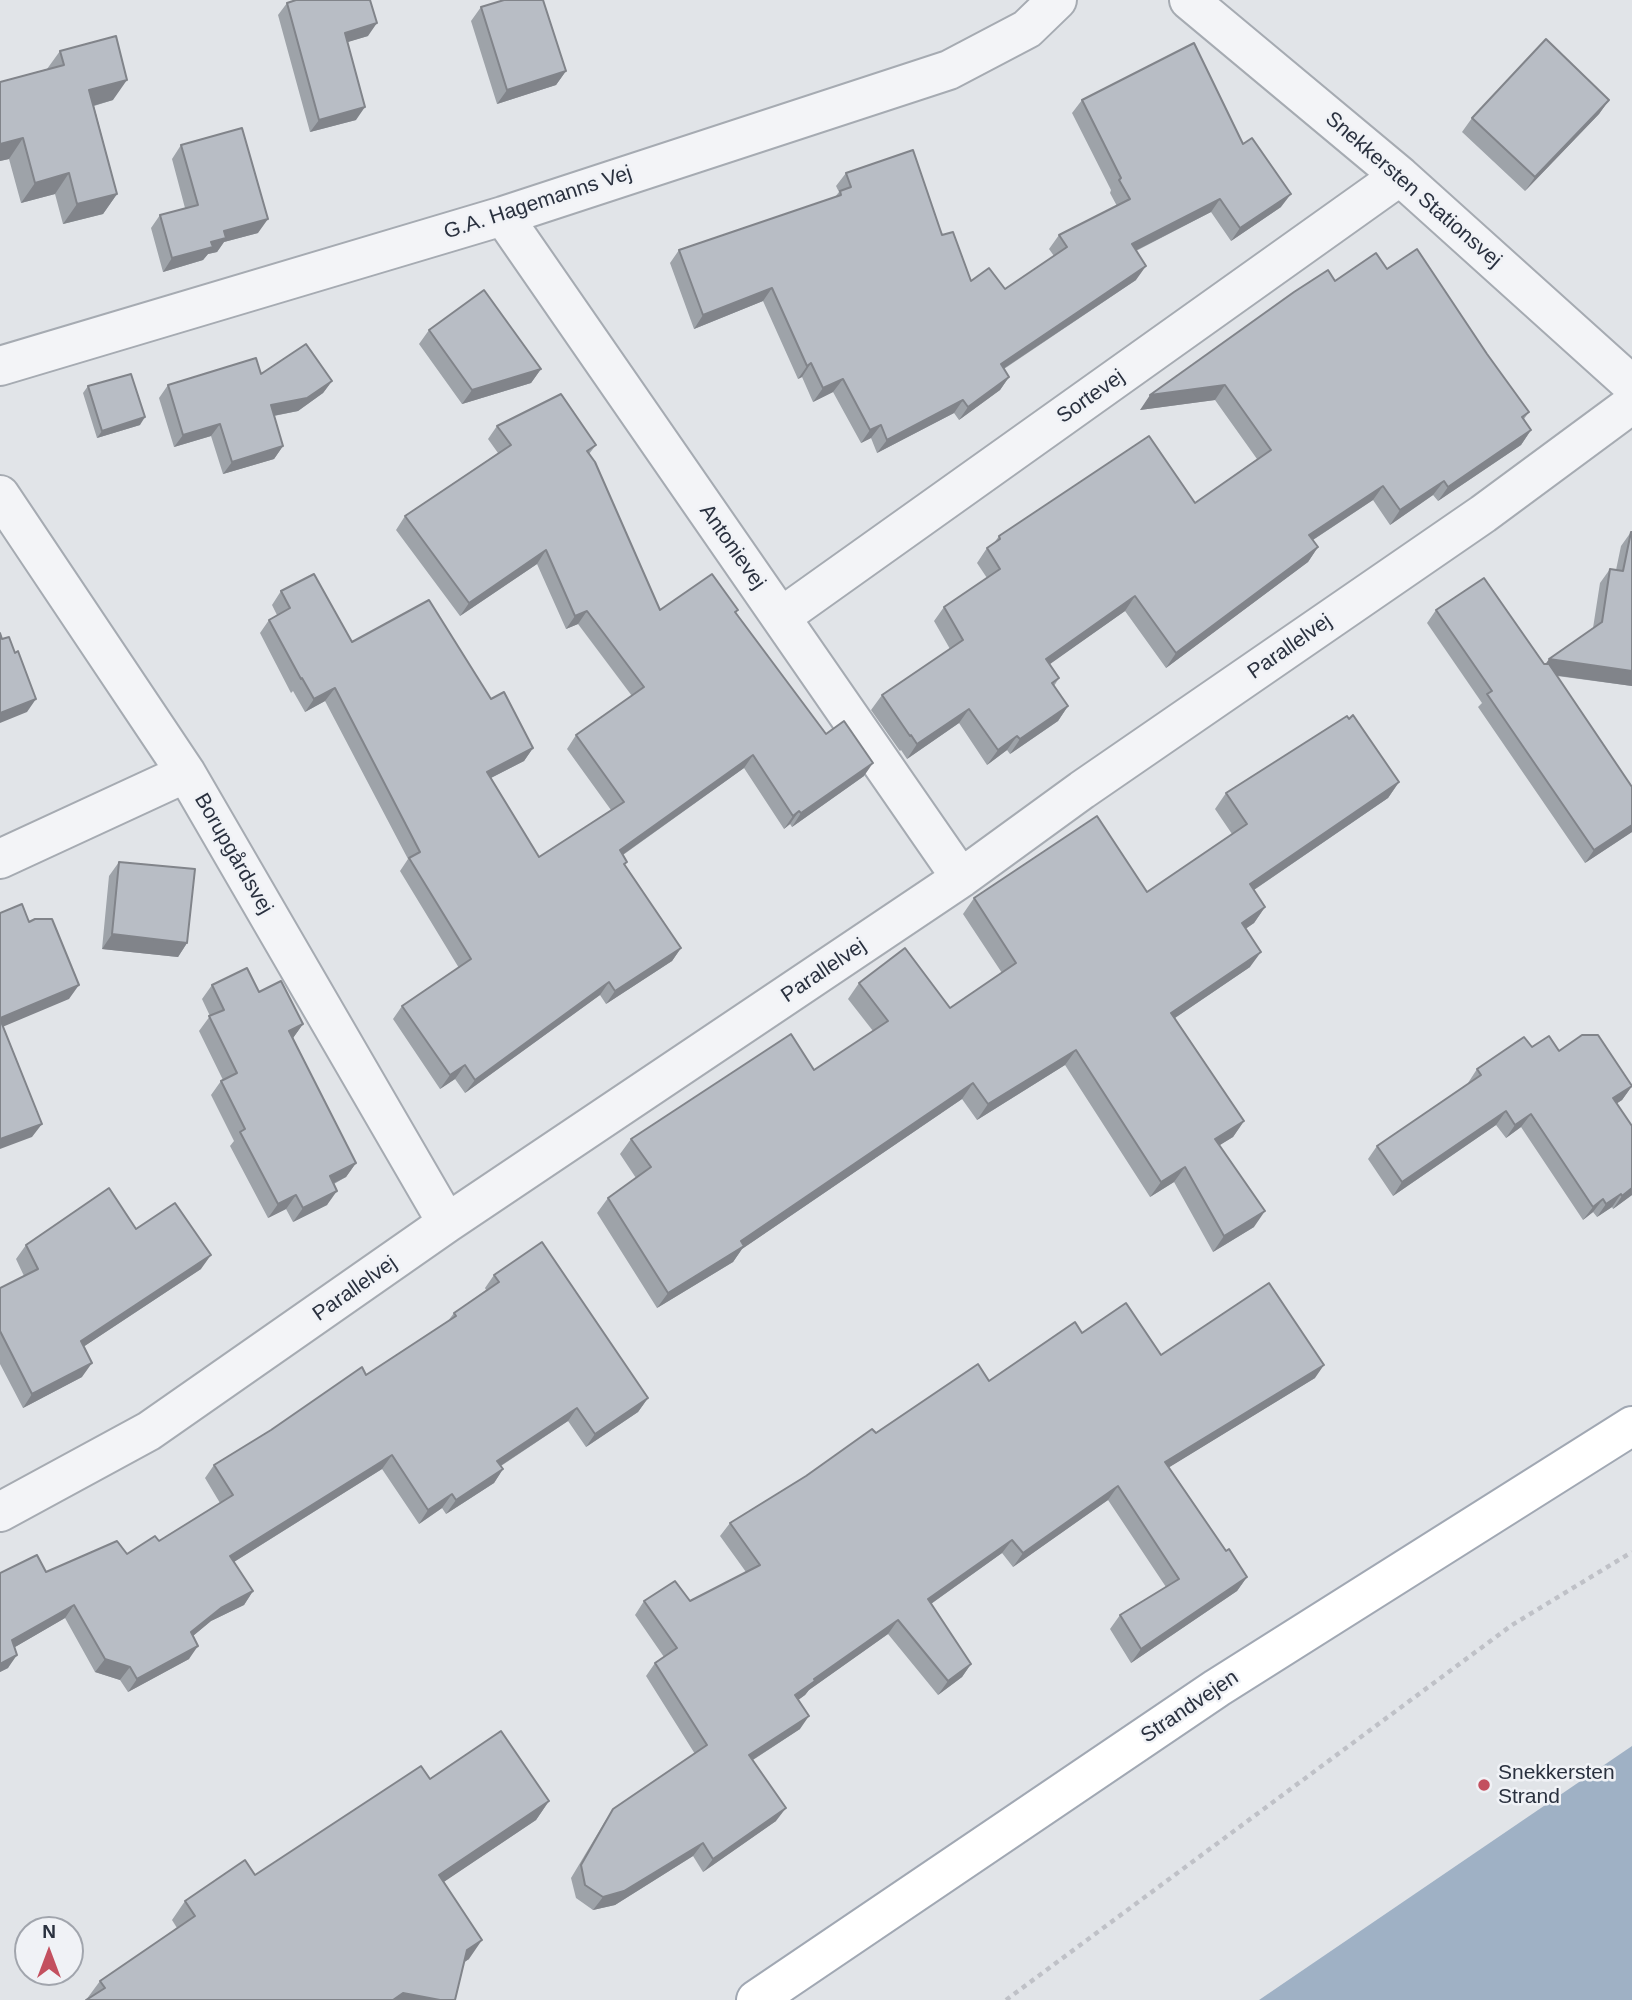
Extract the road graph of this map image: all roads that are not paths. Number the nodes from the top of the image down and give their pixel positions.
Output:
1 (1057, 0) edge
2 (1189, 0) edge
3 (1401, 176) junction
4 (503, 216) junction
5 (0, 366) edge
6 (1632, 385) edge
7 (1632, 404) edge
8 (0, 495) edge
9 (781, 617) junction
10 (186, 773) junction
11 (0, 859) edge
12 (961, 878) junction
13 (447, 1223) junction
14 (1632, 1426) edge
15 (0, 1512) edge
16 (756, 2000) edge

1 - 4 street, G.A. Hagemanns Vej
2 - 3 street, Snekkersten Stationsvej
3 - 6 street, Snekkersten Stationsvej
3 - 9 street, Sortevej
4 - 5 street, G.A. Hagemanns Vej
4 - 9 street, Antonievej
7 - 12 street, Parallelvej
8 - 10 street, Borupgårdsvej
9 - 12 street, Antonievej
10 - 11 street
10 - 13 street, Borupgårdsvej
12 - 13 street, Parallelvej
13 - 15 street, Parallelvej
14 - 16 main road, Strandvejen

